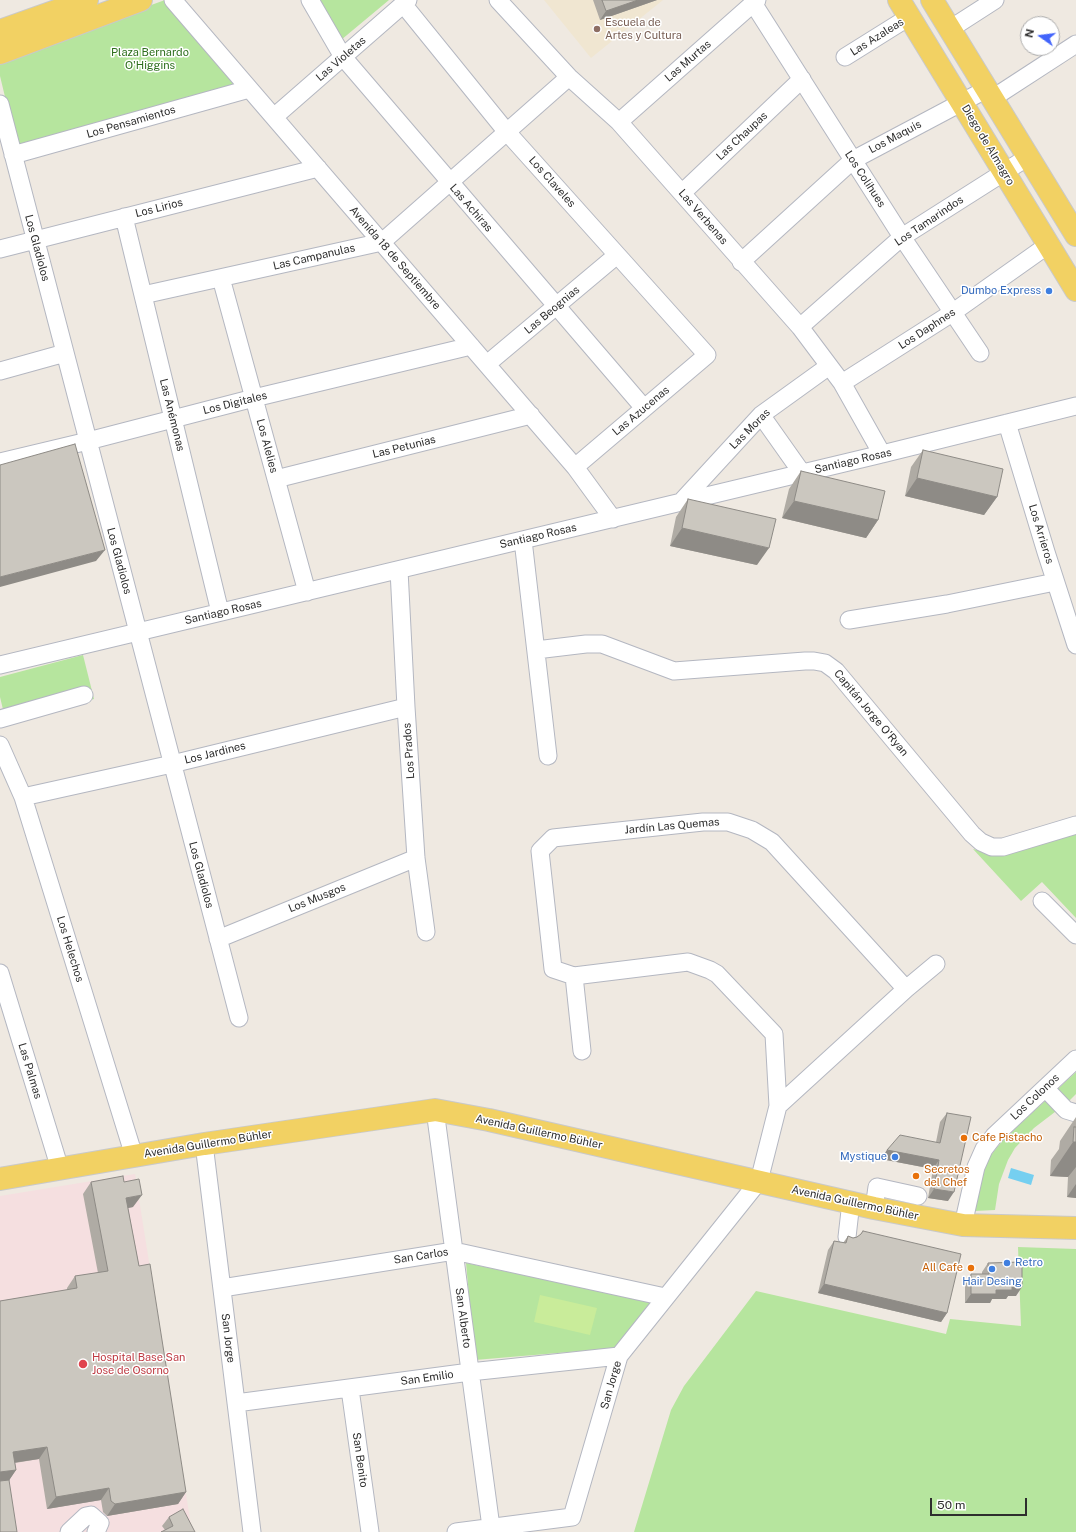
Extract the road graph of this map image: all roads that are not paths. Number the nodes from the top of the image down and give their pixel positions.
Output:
1 (87, 0) edge
2 (142, 0) edge
3 (173, 0) edge
4 (310, 0) edge
5 (498, 0) edge
6 (932, 0) edge
7 (995, 0) edge
8 (406, 2) edge
9 (755, 2) edge
10 (904, 8) edge
11 (950, 29) junction
12 (0, 31) edge
13 (1076, 44) edge
14 (0, 53) edge
15 (845, 57) dead end
16 (343, 58) junction
17 (569, 77) junction
18 (802, 79) junction
19 (249, 89) junction
20 (990, 93) junction
21 (961, 101) junction
22 (0, 104) edge
23 (274, 117) junction
24 (619, 122) junction
25 (506, 131) junction
26 (13, 155) junction
27 (1028, 157) junction
28 (853, 160) junction
29 (318, 168) junction
30 (1004, 172) junction
31 (449, 182) junction
32 (682, 193) junction
33 (124, 217) junction
34 (1076, 235) edge
35 (902, 237) junction
36 (36, 240) junction
37 (382, 242) junction
38 (1048, 244) junction
39 (0, 249) edge
40 (617, 255) junction
41 (741, 262) junction
42 (221, 278) junction
43 (1076, 290) edge
44 (143, 295) junction
45 (556, 307) junction
46 (952, 313) junction
47 (800, 327) junction
48 (471, 346) junction
49 (65, 353) junction
50 (980, 353) dead end
51 (707, 355) joint
52 (487, 364) junction
53 (829, 366) junction
54 (0, 370) edge
55 (842, 383) junction
56 (254, 398) junction
57 (1076, 406) edge
58 (644, 408) junction
59 (531, 415) junction
60 (761, 415) junction
61 (173, 419) junction
62 (1007, 423) junction
63 (88, 442) junction
64 (882, 454) junction
65 (0, 462) edge
66 (575, 467) junction
67 (802, 473) junction
68 (276, 479) junction
69 (681, 502) junction
70 (613, 519) junction
71 (523, 540) junction
72 (399, 570) junction
73 (1055, 582) junction
74 (307, 592) junction
75 (220, 612) junction
76 (849, 620) dead end
77 (138, 632) junction
78 (1076, 645) edge
79 (536, 650) junction
80 (0, 665) edge
81 (84, 695) dead end
82 (406, 708) junction
83 (0, 719) edge
84 (0, 745) edge
85 (548, 756) dead end
86 (172, 764) junction
87 (24, 798) junction
88 (1076, 825) edge
89 (416, 858) junction
90 (1042, 901) dead end
91 (426, 932) dead end
92 (1076, 935) edge
93 (218, 939) junction
94 (936, 964) dead end
95 (0, 973) edge
96 (574, 976) junction
97 (906, 989) junction
98 (239, 1018) dead end
99 (582, 1051) dead end
100 (1076, 1059) edge
101 (1045, 1088) junction
102 (778, 1106) junction
103 (435, 1110) junction
104 (1076, 1113) edge
105 (204, 1144) junction
106 (134, 1156) junction
107 (60, 1169) junction
108 (0, 1179) edge
109 (759, 1181) junction
110 (918, 1196) dead end
111 (851, 1202) junction
112 (874, 1208) junction
113 (963, 1225) junction
114 (1076, 1228) edge
115 (847, 1237) edge
116 (454, 1250) junction
117 (222, 1288) junction
118 (665, 1297) junction
119 (619, 1356) junction
120 (470, 1372) junction
121 (350, 1389) junction
122 (236, 1403) junction
123 (491, 1527) junction
124 (90, 1530) edge
125 (69, 1532) edge
126 (252, 1532) edge
127 (370, 1532) edge
128 (456, 1532) edge

1 - 12 main road
2 - 14 main road
3 - 19 street, Avenida 18 de Septiembre
4 - 16 street, Las Achiras
5 - 17 street, Las Verbenas
6 - 11 main road
7 - 11 street
8 - 16 street, Las Violetas
8 - 25 street, Los Claveles
9 - 18 street, Los Colihues
9 - 24 street, Las Murtas
10 - 15 street, Las Azaleas
10 - 21 main road, Diego de Almagro
11 - 20 main road
13 - 20 street, Los Maquis
16 - 23 street, Las Violetas
16 - 31 street, Las Achiras
17 - 24 street, Las Verbenas
17 - 25 street, Las Campanulas
18 - 28 street, Los Colihues
18 - 32 street, Las Chaupas
19 - 23 street, Avenida 18 de Septiembre
19 - 26 street, Los Pensamientos
20 - 21 street, Los Maquis
20 - 27 main road
21 - 28 street, Los Maquis
21 - 30 main road, Diego de Almagro
22 - 26 street, Los Gladiolos
23 - 29 street, Avenida 18 de Septiembre
24 - 32 street, Las Verbenas
25 - 31 street, Las Campanulas
25 - 40 street, Los Claveles
26 - 36 street, Los Gladiolos
27 - 30 street, Los Tamarindos
27 - 34 main road
28 - 35 street, Los Colihues
28 - 41 street, Los Maquis
29 - 33 street, Los Lirios
29 - 37 street, Avenida 18 de Septiembre
30 - 35 street, Los Tamarindos
30 - 38 main road, Diego de Almagro
31 - 37 street, Las Campanulas
31 - 45 street, Las Achiras
32 - 41 street, Las Verbenas
33 - 36 street, Los Lirios
33 - 44 street, Las Anémonas
35 - 46 street, Los Colihues
35 - 47 street, Los Tamarindos
36 - 39 street, Los Lirios
36 - 49 street, Los Gladiolos
37 - 42 street, Las Campanulas
37 - 48 street, Avenida 18 de Septiembre
38 - 43 main road, Diego de Almagro
38 - 46 street, Los Daphnes
40 - 45 street, Las Beognias
40 - 51 street, Los Claveles
41 - 47 street, Las Verbenas
42 - 44 street, Las Campanulas
42 - 56 street, Los Alelies
44 - 61 street, Las Anémonas
45 - 52 street, Las Beognias
45 - 58 street, Las Achiras
46 - 50 street, Los Colihues
46 - 55 street, Los Daphnes
47 - 53 street, Las Verbenas
48 - 52 street, Avenida 18 de Septiembre
48 - 56 street, Los Digitales
49 - 54 street
49 - 63 street, Los Gladiolos
51 - 58 street, Las Azucenas
52 - 59 street, Avenida 18 de Septiembre
53 - 55 street, Las Verbenas
53 - 60 street, Las Moras
55 - 64 street, Las Verbenas
56 - 61 street, Los Digitales
56 - 68 street, Los Alelies
57 - 62 street, Santiago Rosas
58 - 66 street, Las Azucenas
59 - 66 street, Avenida 18 de Septiembre
59 - 68 street, Las Petunias
60 - 67 street
60 - 69 street, Las Moras
61 - 63 street, Los Digitales
61 - 75 street, Las Anémonas
62 - 64 street, Santiago Rosas
62 - 73 street, Los Arrieros
63 - 65 street, Los Digitales
63 - 77 street, Los Gladiolos
64 - 67 street, Santiago Rosas
66 - 70 street, Avenida 18 de Septiembre
67 - 69 street, Santiago Rosas
68 - 74 street, Los Alelies
69 - 70 street, Santiago Rosas
70 - 71 street, Santiago Rosas
71 - 72 street, Santiago Rosas
71 - 79 street
72 - 74 street, Santiago Rosas
72 - 82 street, Los Prados
73 - 76 street
73 - 78 street, Los Arrieros
74 - 75 street, Santiago Rosas
75 - 77 street, Santiago Rosas
77 - 80 street, Santiago Rosas
77 - 86 street, Los Gladiolos
79 - 85 street
79 - 88 street, Capitán Jorge O'Ryan
81 - 83 street
82 - 86 street, Los Jardines
82 - 89 street, Los Prados
84 - 87 street, Los Helechos
86 - 87 street, Los Jardines
86 - 93 street, Los Gladiolos
87 - 106 street, Los Helechos
89 - 91 street, Los Prados
89 - 93 street, Los Musgos
90 - 92 street
93 - 98 street, Los Gladiolos
94 - 97 street
95 - 107 street, Las Palmas
96 - 97 street, Jardín Las Quemas
96 - 99 street
96 - 102 street, Jardín Las Quemas
97 - 102 street
100 - 101 street, Los Colonos
101 - 104 street
101 - 113 street, Los Colonos
102 - 109 street, Jardín Las Quemas
103 - 105 main road, Avenida Guillermo Bühler
103 - 109 main road, Avenida Guillermo Bühler
103 - 116 street, San Alberto
105 - 106 main road, Avenida Guillermo Bühler
105 - 117 street, San Jorge
106 - 107 main road, Avenida Guillermo Bühler
107 - 108 main road, Avenida Guillermo Bühler
109 - 111 main road, Avenida Guillermo Bühler
109 - 118 street, San Jorge
110 - 112 street
111 - 112 main road, Avenida Guillermo Bühler
111 - 115 street
112 - 113 main road, Avenida Guillermo Bühler
113 - 114 main road, Avenida Guillermo Bühler
116 - 117 street, San Carlos
116 - 118 street, San Carlos
116 - 120 street, San Alberto
117 - 122 street, San Jorge
118 - 119 street, San Jorge
119 - 120 street, San Emilio
119 - 123 street, San Jorge
120 - 121 street, San Emilio
120 - 123 street, San Alberto
121 - 122 street, San Emilio
121 - 127 street, San Benito
122 - 126 street, San Jorge
123 - 128 street, San Jorge
124 - 125 street

